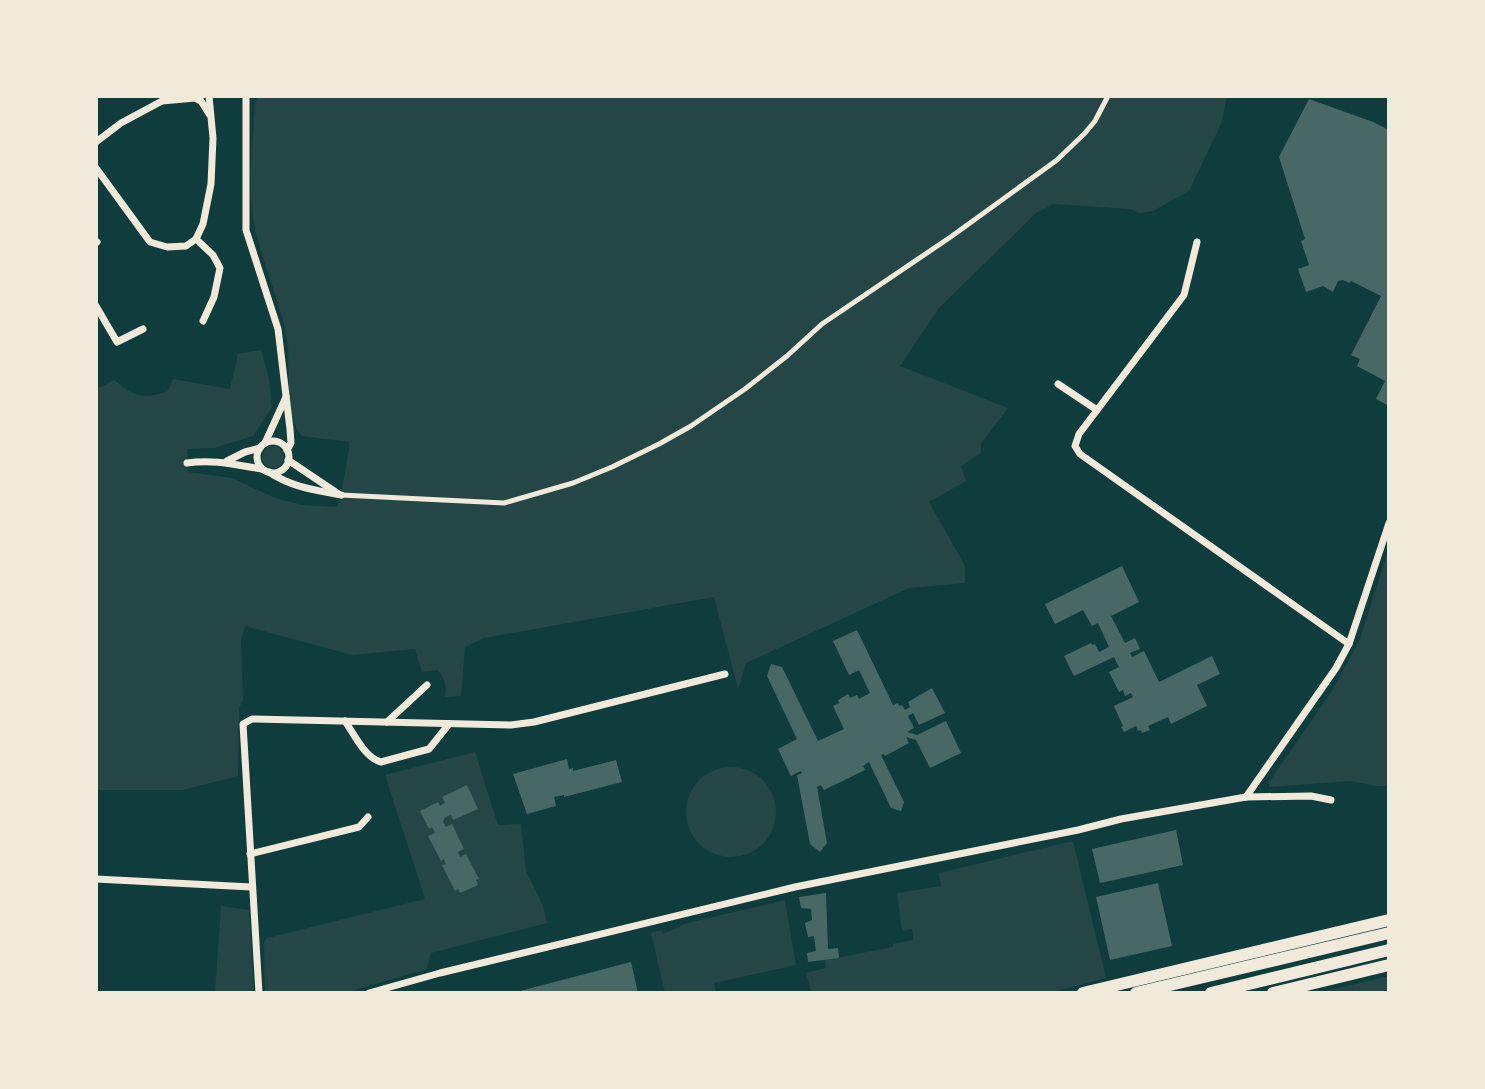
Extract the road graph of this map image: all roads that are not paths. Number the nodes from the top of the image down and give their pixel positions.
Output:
1 (153, 96) edge
2 (209, 96) edge
3 (248, 96) edge
4 (1108, 96) edge
5 (196, 97) edge
6 (153, 106) junction
7 (211, 117) junction
8 (96, 142) edge
9 (96, 168) edge
10 (196, 239) junction
11 (1197, 242) dead end
12 (96, 306) edge
13 (203, 321) dead end
14 (143, 329) dead end
15 (1058, 384) dead end
16 (286, 397) junction
17 (1097, 410) junction
18 (262, 446) junction
19 (287, 450) junction
20 (289, 460) junction
21 (227, 461) junction
22 (187, 463) dead end
23 (266, 471) junction
24 (341, 495) junction
25 (1389, 523) edge
26 (1349, 644) junction
27 (725, 674) dead end
28 (427, 685) dead end
29 (345, 721) junction
30 (387, 722) junction
31 (449, 724) junction
32 (1246, 797) junction
33 (1331, 800) dead end
34 (368, 817) dead end
35 (250, 854) junction
36 (96, 879) edge
37 (251, 887) junction
38 (1389, 920) edge
39 (1389, 933) edge
40 (1389, 950) edge
41 (1389, 965) edge
42 (259, 993) edge
43 (369, 993) edge
44 (1083, 993) edge
45 (1136, 993) edge
46 (1211, 993) edge
47 (1273, 993) edge

1 - 6 street
2 - 7 street
3 - 16 street
4 - 24 street
5 - 6 street
5 - 7 street
6 - 8 street
7 - 10 street
9 - 10 street
10 - 13 street
11 - 17 street
12 - 14 street
15 - 17 street
16 - 18 street
16 - 19 street
17 - 26 street
18 - 19 street
18 - 21 street
18 - 23 street
19 - 20 street
20 - 23 street
20 - 24 street
21 - 22 street
21 - 23 street
23 - 24 street
25 - 26 street
26 - 32 street
27 - 31 street
28 - 30 street
29 - 30 street
29 - 31 street
29 - 35 street
30 - 31 street
32 - 33 street
32 - 43 street
34 - 35 street
35 - 37 street
36 - 37 street
37 - 42 street
38 - 44 highway
39 - 45 highway
40 - 46 highway
41 - 47 highway

